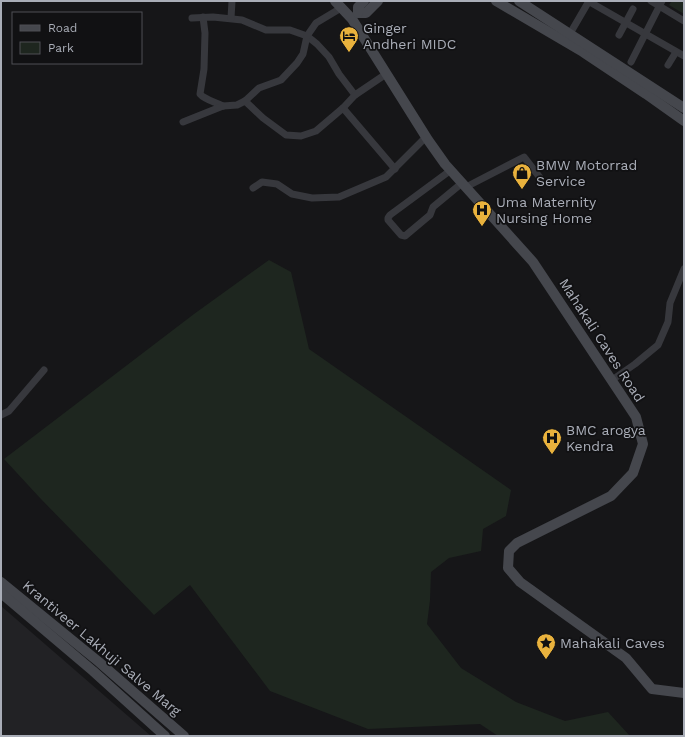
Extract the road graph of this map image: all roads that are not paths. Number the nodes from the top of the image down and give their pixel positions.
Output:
1 (232, 1) edge
2 (364, 1) edge
3 (378, 1) edge
4 (496, 1) edge
5 (519, 1) edge
6 (588, 1) edge
7 (651, 1) edge
8 (661, 4) edge
9 (338, 5) edge
10 (633, 9) dead end
11 (355, 16) junction
12 (203, 17) junction
13 (192, 18) dead end
14 (231, 18) junction
15 (684, 21) edge
16 (625, 22) junction
17 (619, 34) dead end
18 (645, 34) junction
19 (307, 36) junction
20 (568, 38) junction
21 (681, 53) edge
22 (632, 62) dead end
23 (668, 65) dead end
24 (386, 74) junction
25 (355, 95) junction
26 (245, 101) junction
27 (683, 103) edge
28 (222, 106) junction
29 (343, 108) junction
30 (673, 113) junction
31 (684, 121) edge
32 (183, 122) dead end
33 (426, 137) junction
34 (394, 169) junction
35 (451, 170) junction
36 (541, 179) dead end
37 (464, 185) junction
38 (254, 188) dead end
39 (684, 269) edge
40 (44, 370) dead end
41 (612, 380) junction
42 (1, 416) edge
43 (1, 582) edge
44 (1, 593) edge
45 (99, 662) junction
46 (92, 671) junction
47 (684, 693) edge
48 (165, 736) edge
49 (184, 736) edge

1 - 14 street
2 - 11 main road
3 - 11 main road
4 - 20 main road
5 - 20 main road
6 - 16 street
6 - 20 street
7 - 8 street
8 - 15 street
8 - 18 street
9 - 11 main road, Mahakali Caves Road
9 - 19 street
10 - 16 street
11 - 24 main road, Mahakali Caves Road
12 - 13 street
12 - 14 street
12 - 28 street
14 - 19 street
16 - 17 street
16 - 18 street
18 - 21 street
18 - 22 street
19 - 25 street
19 - 26 street
20 - 27 main road
20 - 30 main road
21 - 23 street
24 - 25 street
24 - 33 main road, Mahakali Caves Road
25 - 29 street
26 - 28 street
26 - 29 street
27 - 30 street
28 - 32 street
29 - 34 street
30 - 31 main road
33 - 34 street
33 - 35 main road, Mahakali Caves Road
34 - 38 street
35 - 37 main road, Mahakali Caves Road
35 - 37 street
36 - 37 street
37 - 41 main road, Mahakali Caves Road
39 - 41 street
40 - 42 street
41 - 47 main road, Mahakali Caves Road
43 - 45 main road, Krantiveer Lakhuji Salve Marg
44 - 46 main road, Krantiveer Lakhuji Salve Marg
45 - 46 main road
45 - 49 main road, Krantiveer Lakhuji Salve Marg
46 - 48 main road, Krantiveer Lakhuji Salve Marg

